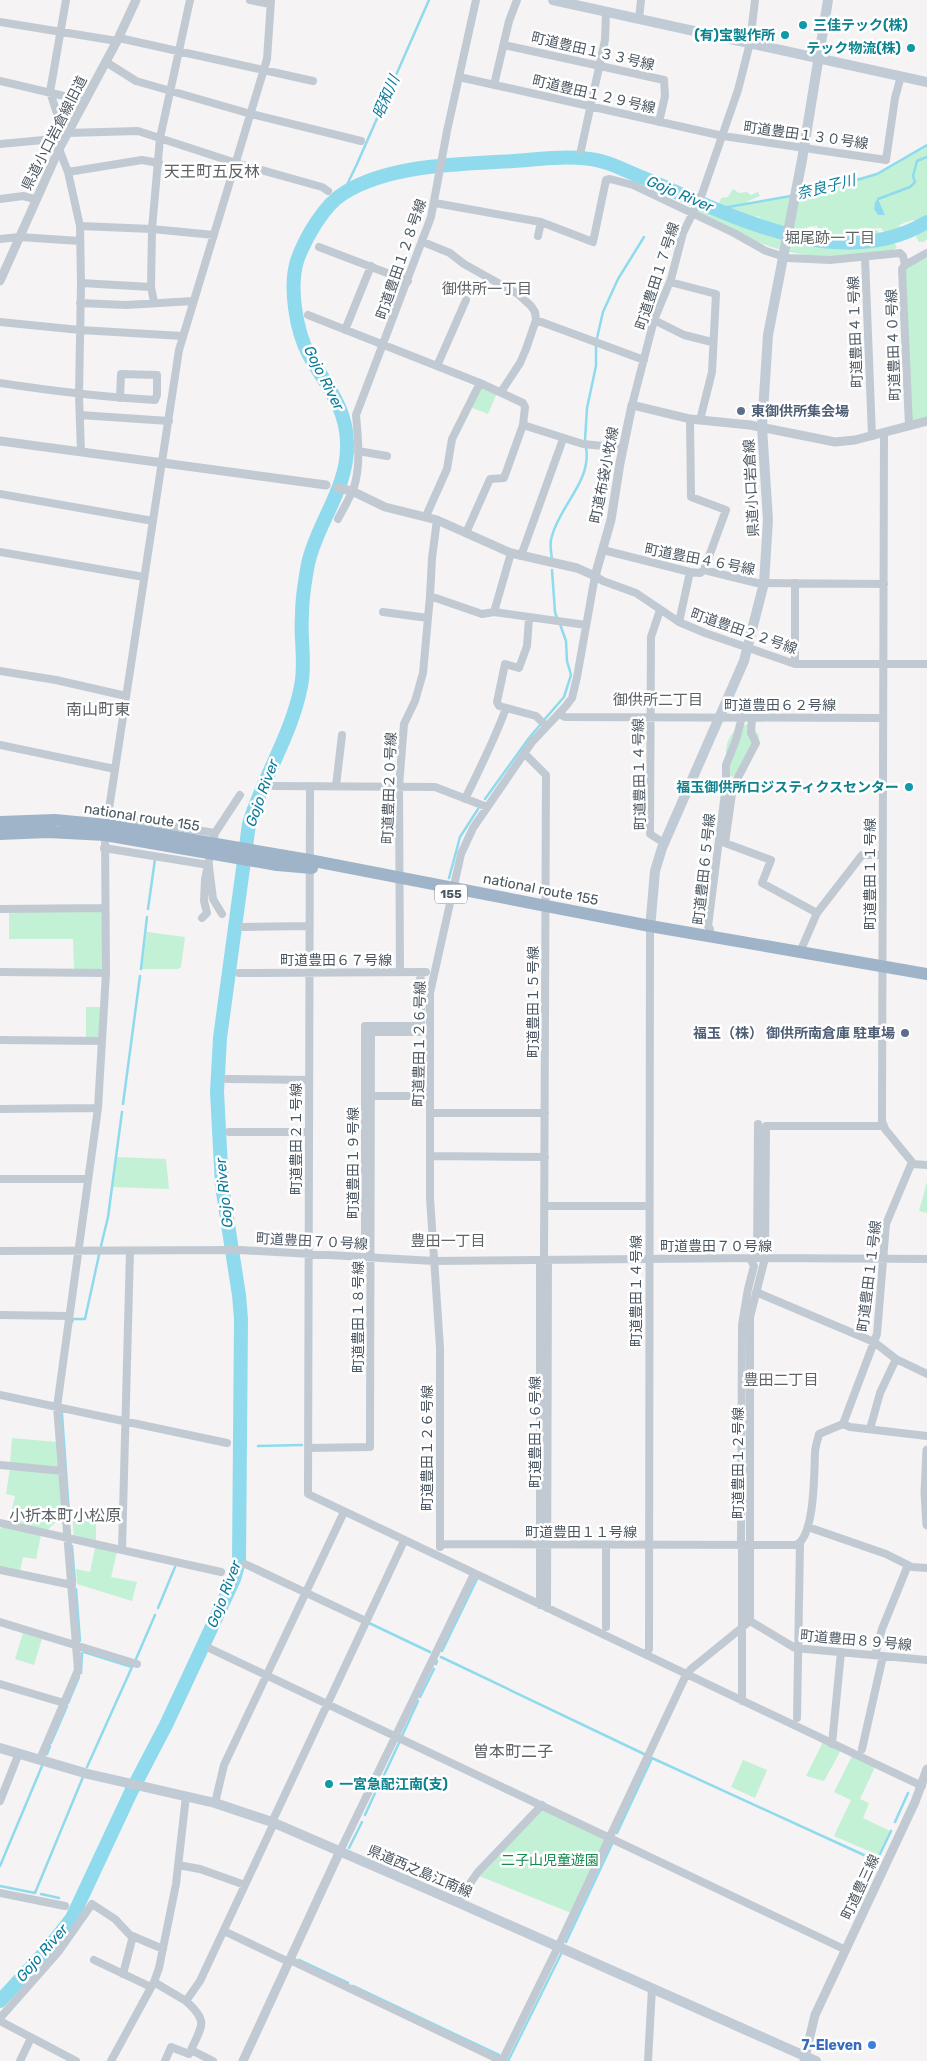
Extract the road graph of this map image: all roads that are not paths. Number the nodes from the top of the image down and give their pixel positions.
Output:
1 (66, 0) edge
2 (136, 0) edge
3 (190, 0) edge
4 (250, 0) edge
5 (476, 0) edge
6 (517, 0) edge
7 (553, 0) edge
8 (641, 0) edge
9 (755, 0) edge
10 (828, 0) edge
11 (565, 1) edge
12 (270, 2) edge
13 (606, 12) junction
14 (639, 19) junction
15 (0, 22) edge
16 (60, 30) junction
17 (118, 39) junction
18 (750, 43) junction
19 (504, 44) junction
20 (179, 51) junction
21 (818, 58) junction
22 (106, 62) junction
23 (600, 66) junction
24 (264, 70) junction
25 (901, 76) junction
26 (459, 77) junction
27 (0, 81) edge
28 (312, 81) dead end
29 (927, 82) edge
30 (494, 85) junction
31 (171, 90) junction
32 (50, 92) junction
33 (85, 101) junction
34 (591, 106) junction
35 (251, 114) junction
36 (659, 122) junction
37 (66, 136) junction
38 (723, 136) junction
39 (160, 138) junction
40 (361, 141) dead end
41 (0, 144) edge
42 (804, 148) junction
43 (59, 149) junction
44 (581, 150) dead end
45 (159, 163) junction
46 (236, 163) junction
47 (68, 172) junction
48 (328, 191) dead end
49 (0, 199) edge
50 (35, 200) junction
51 (435, 203) junction
52 (692, 212) junction
53 (540, 222) junction
54 (80, 226) junction
55 (152, 229) junction
56 (214, 234) junction
57 (538, 236) dead end
58 (19, 237) junction
59 (0, 239) edge
60 (80, 241) junction
61 (422, 242) junction
62 (319, 247) dead end
63 (927, 253) edge
64 (782, 255) junction
65 (865, 258) junction
66 (904, 265) junction
67 (371, 266) junction
68 (0, 281) edge
69 (408, 281) junction
70 (670, 282) junction
71 (81, 283) junction
72 (151, 287) junction
73 (466, 300) dead end
74 (193, 301) junction
75 (154, 302) junction
76 (80, 303) junction
77 (308, 315) dead end
78 (536, 320) junction
79 (654, 320) junction
80 (0, 322) edge
81 (80, 330) junction
82 (345, 330) junction
83 (183, 336) junction
84 (712, 342) junction
85 (384, 345) junction
86 (644, 360) junction
87 (437, 366) junction
88 (0, 383) edge
89 (480, 383) junction
90 (501, 392) junction
91 (79, 395) junction
92 (120, 398) junction
93 (632, 406) junction
94 (80, 415) junction
95 (695, 419) junction
96 (169, 421) junction
97 (927, 421) edge
98 (523, 425) junction
99 (909, 426) junction
100 (762, 428) junction
101 (884, 433) junction
102 (872, 436) junction
103 (563, 439) junction
104 (0, 441) edge
105 (623, 448) junction
106 (358, 451) junction
107 (81, 452) junction
108 (387, 456) dead end
109 (161, 463) junction
110 (326, 485) joint
111 (338, 488) joint
112 (350, 491) junction
113 (0, 494) edge
114 (426, 516) junction
115 (338, 519) dead end
116 (437, 520) junction
117 (153, 521) junction
118 (466, 533) junction
119 (603, 550) junction
120 (0, 552) edge
121 (511, 553) junction
122 (521, 556) junction
123 (704, 570) junction
124 (690, 572) junction
125 (595, 576) junction
126 (144, 577) junction
127 (764, 583) junction
128 (795, 583) junction
129 (884, 584) junction
130 (430, 596) junction
131 (660, 610) junction
132 (383, 612) dead end
133 (494, 612) junction
134 (428, 618) junction
135 (529, 618) junction
136 (679, 622) junction
137 (586, 625) junction
138 (749, 648) junction
139 (795, 664) junction
140 (883, 664) junction
141 (927, 664) edge
142 (0, 671) edge
143 (126, 696) junction
144 (506, 708) junction
145 (559, 714) junction
146 (650, 717) junction
147 (720, 717) junction
148 (742, 717) junction
149 (752, 718) junction
150 (883, 718) junction
151 (546, 726) junction
152 (342, 735) dead end
153 (0, 745) edge
154 (524, 753) junction
155 (115, 769) junction
156 (274, 786) dead end
157 (310, 786) junction
158 (336, 786) junction
159 (399, 786) junction
160 (240, 795) dead end
161 (466, 799) junction
162 (487, 807) junction
163 (0, 822) edge
164 (106, 831) junction
165 (0, 834) edge
166 (722, 842) junction
167 (664, 843) junction
168 (221, 847) junction
169 (883, 855) junction
170 (309, 864) junction
171 (209, 865) junction
172 (400, 881) junction
173 (453, 891) junction
174 (105, 908) junction
175 (546, 908) junction
176 (0, 909) edge
177 (817, 912) junction
178 (222, 914) dead end
179 (202, 918) dead end
180 (244, 926) dead end
181 (309, 926) junction
182 (650, 927) junction
183 (708, 936) junction
184 (800, 952) junction
185 (882, 969) junction
186 (0, 972) edge
187 (106, 972) junction
188 (309, 972) junction
189 (400, 972) junction
190 (422, 972) junction
191 (433, 972) junction
192 (240, 973) dead end
193 (927, 974) edge
194 (927, 980) edge
195 (430, 1032) junction
196 (0, 1040) edge
197 (102, 1041) junction
198 (227, 1079) dead end
199 (308, 1080) junction
200 (371, 1096) junction
201 (430, 1096) junction
202 (98, 1108) junction
203 (0, 1109) edge
204 (430, 1113) junction
205 (545, 1113) junction
206 (758, 1124) dead end
207 (884, 1126) junction
208 (229, 1132) dead end
209 (308, 1132) junction
210 (430, 1156) junction
211 (545, 1157) junction
212 (912, 1164) junction
213 (927, 1165) edge
214 (0, 1179) edge
215 (88, 1179) junction
216 (545, 1206) junction
217 (648, 1206) junction
218 (78, 1251) junction
219 (130, 1251) junction
220 (0, 1252) edge
221 (308, 1254) junction
222 (368, 1257) junction
223 (754, 1258) junction
224 (765, 1258) junction
225 (884, 1258) junction
226 (648, 1259) junction
227 (927, 1259) edge
228 (544, 1260) junction
229 (434, 1261) junction
230 (756, 1292) junction
231 (0, 1316) edge
232 (69, 1316) junction
233 (874, 1342) junction
234 (896, 1359) junction
235 (927, 1374) edge
236 (0, 1394) edge
237 (57, 1407) junction
238 (125, 1421) junction
239 (843, 1424) junction
240 (870, 1429) junction
241 (927, 1436) edge
242 (366, 1440) dead end
243 (227, 1443) dead end
244 (308, 1448) junction
245 (927, 1450) edge
246 (0, 1465) edge
247 (63, 1471) junction
248 (344, 1512) junction
249 (0, 1523) edge
250 (927, 1525) edge
251 (808, 1527) junction
252 (68, 1538) junction
253 (404, 1541) junction
254 (440, 1544) junction
255 (800, 1544) junction
256 (544, 1545) junction
257 (606, 1545) junction
258 (648, 1545) junction
259 (744, 1545) junction
260 (122, 1550) junction
261 (440, 1555) junction
262 (245, 1564) dead end
263 (908, 1565) junction
264 (927, 1568) edge
265 (0, 1570) edge
266 (221, 1572) dead end
267 (474, 1574) junction
268 (72, 1584) junction
269 (306, 1592) junction
270 (544, 1605) junction
271 (366, 1621) junction
272 (0, 1622) edge
273 (746, 1624) junction
274 (606, 1627) dead end
275 (76, 1646) junction
276 (799, 1648) junction
277 (211, 1649) dead end
278 (841, 1652) junction
279 (646, 1654) junction
280 (879, 1655) junction
281 (927, 1660) edge
282 (137, 1664) dead end
283 (687, 1673) junction
284 (266, 1676) junction
285 (0, 1684) edge
286 (744, 1700) junction
287 (64, 1703) junction
288 (327, 1705) junction
289 (797, 1718) dead end
290 (396, 1738) junction
291 (832, 1742) junction
292 (0, 1748) edge
293 (862, 1749) dead end
294 (19, 1753) junction
295 (40, 1759) junction
296 (927, 1769) edge
297 (922, 1786) junction
298 (186, 1796) junction
299 (0, 1801) edge
300 (215, 1803) junction
301 (542, 1805) junction
302 (273, 1823) junction
303 (610, 1838) junction
304 (340, 1851) junction
305 (178, 1865) junction
306 (245, 1885) junction
307 (0, 1893) edge
308 (457, 1902) junction
309 (65, 1906) dead end
310 (224, 1931) junction
311 (133, 1936) junction
312 (558, 1947) junction
313 (163, 1949) junction
314 (846, 1950) junction
315 (94, 1960) dead end
316 (290, 1961) junction
317 (123, 1974) junction
318 (153, 1985) junction
319 (652, 1988) junction
320 (186, 2001) junction
321 (1, 2022) edge
322 (31, 2038) junction
323 (191, 2050) junction
324 (804, 2058) edge
325 (20, 2061) edge
326 (76, 2061) edge
327 (111, 2061) edge
328 (165, 2061) edge
329 (213, 2061) edge
330 (244, 2061) edge
331 (502, 2061) edge
332 (648, 2061) edge
333 (816, 2061) edge

1 - 16 street
2 - 17 street, 県道小口岩倉線旧道
3 - 20 street
4 - 12 street
5 - 26 street, 町道豊田１２８号線
6 - 19 street
7 - 11 main road
8 - 14 street
9 - 18 street, 町道豊田１７号線
10 - 21 main road, 県道小口岩倉線
11 - 13 main road
12 - 24 street
13 - 14 main road
13 - 23 street
14 - 18 main road
15 - 16 street
16 - 17 street
16 - 32 street
17 - 20 street
17 - 22 street, 県道小口岩倉線旧道
18 - 21 main road
18 - 38 street, 町道豊田１７号線
19 - 23 street, 町道豊田１３３号線
19 - 30 street
20 - 24 street
20 - 31 street
21 - 25 main road
21 - 42 main road, 県道小口岩倉線
22 - 31 street
22 - 33 street, 県道小口岩倉線旧道
23 - 34 street
23 - 36 street, 町道豊田１３３号線
24 - 28 street
24 - 35 street
25 - 29 main road
25 - 42 street, 町道豊田１３０号線
26 - 30 street, 町道豊田１２９号線
26 - 51 street, 町道豊田１２８号線
27 - 32 street
30 - 34 street, 町道豊田１２９号線
31 - 35 street
31 - 39 street
32 - 33 street
32 - 37 street
33 - 37 street, 県道小口岩倉線旧道
34 - 36 street, 町道豊田１２９号線
34 - 44 street
35 - 40 street
35 - 46 street
36 - 38 street, 町道豊田１２９号線
37 - 39 street
37 - 41 street
37 - 43 street, 県道小口岩倉線旧道
38 - 42 street, 町道豊田１３０号線
38 - 52 street, 町道豊田１７号線
39 - 45 street
39 - 46 street
42 - 64 main road, 県道小口岩倉線
43 - 47 street
43 - 50 street, 県道小口岩倉線旧道
45 - 47 street
45 - 55 street
46 - 48 street
46 - 56 street
47 - 54 street
49 - 50 street
50 - 58 street, 県道小口岩倉線旧道
51 - 53 street
51 - 61 street, 町道豊田１２８号線
52 - 53 street
52 - 64 street
52 - 70 street, 町道豊田１７号線
53 - 57 street
54 - 55 street
54 - 60 street
55 - 56 street
55 - 72 street
56 - 74 street
58 - 59 street
58 - 60 street
58 - 68 street, 県道小口岩倉線旧道
60 - 71 street
61 - 69 street, 町道豊田１２８号線
61 - 78 street
62 - 67 street
63 - 66 street
64 - 65 street
64 - 100 main road, 県道小口岩倉線
65 - 66 street
65 - 102 street, 町道豊田４１号線
66 - 99 street, 町道豊田４０号線
67 - 69 street
67 - 82 street
69 - 85 street, 町道豊田１２８号線
70 - 79 street, 町道豊田１７号線
70 - 84 street
71 - 72 street
71 - 76 street
72 - 75 street
73 - 87 street
74 - 75 street
74 - 83 street
75 - 76 street
76 - 81 street
77 - 82 street
78 - 86 street
78 - 90 street
79 - 84 street
79 - 86 street, 町道豊田１７号線
80 - 81 street
81 - 83 street
81 - 91 street
82 - 85 street
83 - 96 street
84 - 95 street
85 - 87 street
85 - 106 street, 町道豊田１２８号線
86 - 93 street, 町道豊田１７号線
87 - 89 street
88 - 91 street
89 - 90 street
89 - 114 street
90 - 98 street
91 - 92 street
91 - 94 street
92 - 92 street
93 - 95 street
93 - 105 street, 町道布袋小牧線
94 - 96 street
94 - 107 street
95 - 100 street
95 - 123 street
96 - 109 street
97 - 99 street
98 - 103 street
98 - 118 street
99 - 101 street
100 - 102 street
100 - 127 main road, 県道小口岩倉線
101 - 102 street
101 - 129 street, 町道豊田１１号線
103 - 105 street
103 - 122 street
104 - 107 street
105 - 119 street, 町道布袋小牧線
106 - 108 street
106 - 112 street, 町道豊田１２８号線
107 - 109 street
109 - 110 street
109 - 117 street
110 - 111 street
111 - 112 street
112 - 114 street
112 - 115 street, 町道豊田１２８号線
113 - 117 street
114 - 116 street
116 - 118 street
116 - 130 street, 町道豊田２０号線
117 - 126 street
118 - 121 street
119 - 124 street, 町道豊田４６号線
119 - 125 street, 町道布袋小牧線
120 - 126 street
121 - 122 street
121 - 133 street
122 - 125 street
123 - 124 street, 町道豊田４６号線
123 - 127 street, 町道豊田４６号線
124 - 136 street
125 - 131 street, 町道豊田２２号線
125 - 137 street, 町道豊田１２６号線
126 - 143 street
127 - 128 street, 町道豊田４６号線
127 - 138 main road, 県道小口岩倉線
128 - 129 street, 町道豊田４６号線
128 - 139 street
129 - 140 street, 町道豊田１１号線
130 - 133 street
130 - 134 street, 町道豊田２０号線
131 - 136 street, 町道豊田２２号線
131 - 146 street, 町道豊田１４号線
132 - 134 street
133 - 135 street
134 - 159 street, 町道豊田２０号線
135 - 137 street
135 - 144 street
136 - 138 street, 町道豊田２２号線
137 - 145 street, 町道豊田１２６号線
138 - 139 street, 町道豊田２２号線
138 - 147 main road, 県道小口岩倉線
139 - 140 street, 町道豊田２２号線
140 - 141 street, 町道豊田２２号線
140 - 150 street, 町道豊田１１号線
142 - 143 street
143 - 155 street
144 - 151 street
144 - 161 street
145 - 146 street, 町道豊田６２号線
145 - 151 street, 町道豊田１２６号線
146 - 147 street, 町道豊田６２号線
146 - 167 street, 町道豊田１４号線
147 - 148 street, 町道豊田６２号線
147 - 167 main road, 県道小口岩倉線
148 - 149 street, 町道豊田６２号線
148 - 166 street, 町道豊田６５号線
149 - 150 street, 町道豊田６２号線
149 - 166 street
150 - 169 street, 町道豊田１１号線
151 - 154 street, 町道豊田１２６号線
152 - 158 street
153 - 155 street
154 - 162 street, 町道豊田１２６号線
154 - 175 street, 町道豊田１５号線
155 - 164 street
156 - 157 street
157 - 158 street
157 - 170 street, 町道豊田２１号線
158 - 159 street
159 - 161 street
159 - 172 street, 町道豊田２０号線
160 - 168 street
161 - 162 street
162 - 173 street, 町道豊田１２６号線
163 - 164 highway, national route 155 / 155
164 - 165 highway, national route 155 / 155
164 - 168 street
164 - 168 highway, national route 155 / 155
164 - 171 street
164 - 174 street
166 - 177 street
166 - 183 street, 町道豊田６５号線
167 - 182 main road, 県道小口岩倉線
168 - 170 highway, national route 155 / 155
168 - 171 street
169 - 177 street
169 - 185 street, 町道豊田１１号線
170 - 172 highway, national route 155 / 155
170 - 181 street, 町道豊田２１号線
171 - 178 street
171 - 179 street
172 - 173 highway, national route 155 / 155
172 - 189 street, 町道豊田２０号線
173 - 175 highway, national route 155 / 155
173 - 191 street, 町道豊田１２６号線
174 - 176 street
174 - 187 street
175 - 182 highway, national route 155 / 155
175 - 205 street, 町道豊田１５号線
177 - 184 street
180 - 181 street
181 - 188 street, 町道豊田２１号線
182 - 183 highway, national route 155 / 155
182 - 185 highway, national route 155 / 155
182 - 217 street, 町道豊田１４号線
183 - 184 highway, national route 155 / 155
184 - 185 highway, national route 155 / 155
185 - 193 highway, national route 155 / 155
185 - 194 highway, national route 155 / 155
185 - 207 street, 町道豊田１１号線
186 - 187 street
187 - 197 street
188 - 189 street, 町道豊田６７号線
188 - 192 street, 町道豊田６７号線
188 - 199 street, 町道豊田２１号線
189 - 190 street, 町道豊田６７号線
190 - 191 street, 町道豊田６７号線
190 - 222 street, 町道豊田１９号線
191 - 195 street, 町道豊田１２６号線
195 - 200 street, 町道豊田１８号線
195 - 201 street, 町道豊田１２６号線
196 - 197 street
197 - 202 street
198 - 199 street
199 - 209 street, 町道豊田２１号線
200 - 201 street
200 - 222 street, 町道豊田１８号線
201 - 204 street, 町道豊田１２６号線
202 - 203 street
202 - 215 street
204 - 205 street
204 - 210 street, 町道豊田１２６号線
205 - 211 street, 町道豊田１５号線
206 - 223 street
207 - 212 street
207 - 224 street, 町道豊田１２号線
208 - 209 street
209 - 221 street, 町道豊田２１号線
210 - 211 street
210 - 229 street, 町道豊田１２６号線
211 - 216 street, 町道豊田１５号線
212 - 213 street
212 - 225 street, 町道豊田１１号線
214 - 215 street
215 - 218 street
216 - 217 street
216 - 228 street, 町道豊田１５号線
217 - 226 street, 町道豊田１４号線
218 - 219 street, 町道豊田７０号線
218 - 220 street, 町道豊田７０号線
218 - 232 street
219 - 221 street, 町道豊田７０号線
219 - 238 street
221 - 222 street, 町道豊田７０号線
221 - 244 street, 町道豊田２１号線
222 - 229 street, 町道豊田７０号線
222 - 242 street, 町道豊田１９号線
222 - 244 street, 町道豊田１８号線
223 - 224 street, 町道豊田７０号線
223 - 226 street, 町道豊田７０号線
223 - 259 street
224 - 225 street, 町道豊田７０号線
224 - 230 street, 町道豊田１２号線
225 - 227 street, 町道豊田７０号線
225 - 233 street, 町道豊田１１号線
226 - 228 street, 町道豊田７０号線
226 - 258 street, 町道豊田１４号線
228 - 229 street, 町道豊田７０号線
228 - 256 street, 町道豊田１５号線
229 - 254 street, 町道豊田１２６号線
230 - 233 street
230 - 259 street, 町道豊田１２号線
231 - 232 street
232 - 237 street
233 - 234 street
233 - 239 street, 町道豊田１１号線
234 - 235 street
234 - 240 street
236 - 237 street
237 - 238 street
237 - 247 street
238 - 243 street
238 - 260 street
239 - 240 street
239 - 251 street
240 - 241 street
244 - 248 street, 町道豊田２１号線
245 - 250 street
246 - 247 street
247 - 252 street
248 - 253 street
248 - 269 street
249 - 252 street
251 - 255 street
251 - 263 street
252 - 260 street
252 - 268 street
253 - 261 street
253 - 271 street
254 - 256 street, 町道豊田１１号線
254 - 261 street, 町道豊田１２６号線
255 - 259 street, 町道豊田１１号線
255 - 276 street
256 - 257 street, 町道豊田１１号線
256 - 270 street, 町道豊田１５号線
257 - 258 street, 町道豊田１１号線
257 - 274 street
258 - 259 street, 町道豊田１１号線
258 - 279 street, 町道豊田１４号線
259 - 273 street, 町道豊田１２号線
260 - 266 street
261 - 267 street
262 - 269 street
263 - 264 street
263 - 280 street
265 - 268 street
267 - 270 street
267 - 290 street
268 - 275 street
269 - 271 street
269 - 284 street
270 - 279 street
271 - 288 street
272 - 275 street
273 - 276 street, 町道豊田８９号線
273 - 283 street
273 - 286 street, 町道豊田１２号線
275 - 282 street
275 - 287 street
276 - 278 street, 町道豊田８９号線
276 - 289 street
277 - 284 street
278 - 280 street, 町道豊田８９号線
278 - 291 street
279 - 283 street
280 - 281 street, 町道豊田８９号線
280 - 293 street
283 - 286 street
283 - 303 street
284 - 288 street
284 - 300 street
285 - 287 street
286 - 291 street
287 - 295 street
288 - 290 street
288 - 302 street
290 - 301 street
290 - 304 street
291 - 297 street
292 - 294 main road, 県道西之島江南線
294 - 295 main road, 県道西之島江南線
294 - 299 street
295 - 298 main road, 県道西之島江南線
296 - 297 street, 町道豊三線
297 - 314 street, 町道豊三線
298 - 300 main road, 県道西之島江南線
298 - 305 street
300 - 302 main road, 県道西之島江南線
301 - 303 street
301 - 308 street
302 - 304 main road, 県道西之島江南線
302 - 306 street
303 - 312 street
303 - 314 street
304 - 308 main road, 県道西之島江南線
304 - 316 street
305 - 306 street
305 - 313 street
306 - 310 street
307 - 309 street
308 - 312 main road, 県道西之島江南線
310 - 316 street
310 - 320 street
311 - 313 street
311 - 317 street
311 - 321 street
312 - 319 main road, 県道西之島江南線
312 - 331 street
313 - 318 street
314 - 324 street, 町道豊三線
315 - 317 street
316 - 330 street
316 - 331 street
317 - 318 street
318 - 320 street
318 - 327 street
319 - 324 main road, 県道西之島江南線
319 - 332 street
320 - 323 street
321 - 322 street
322 - 325 street
322 - 326 street
323 - 328 street
323 - 329 street
324 - 333 main road, 県道西之島江南線

